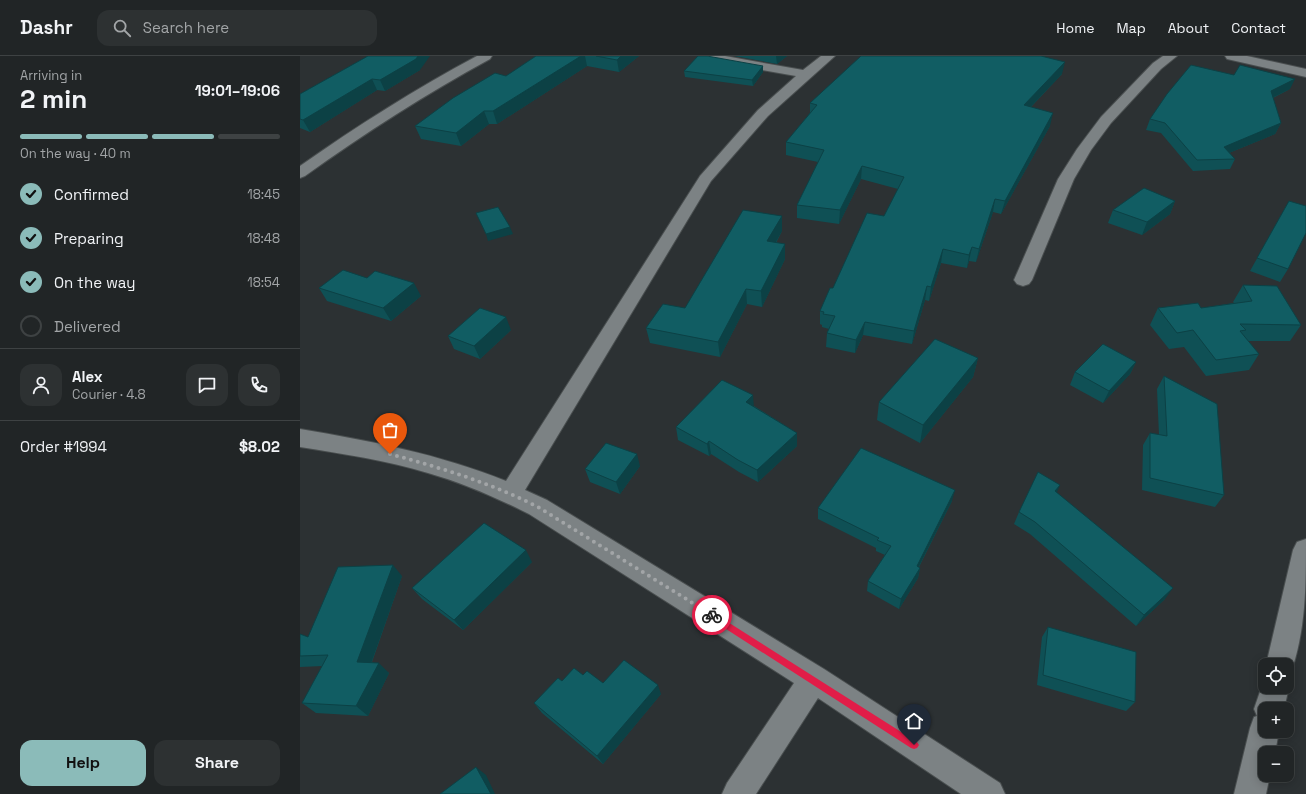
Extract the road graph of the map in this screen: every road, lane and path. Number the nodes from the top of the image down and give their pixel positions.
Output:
1 (486, 56) edge
2 (704, 56) edge
3 (829, 56) edge
4 (1171, 56) edge
5 (1231, 56) edge
6 (1306, 73) edge
7 (806, 74) junction
8 (300, 174) edge
9 (1023, 280) dead end
10 (300, 438) edge
11 (511, 493) junction
12 (1306, 550) edge
13 (1282, 658) edge
14 (814, 679) junction
15 (1263, 738) edge
16 (738, 794) edge
17 (990, 794) edge
18 (1250, 794) edge

1 - 8 street
2 - 7 street
3 - 7 street
4 - 9 street
5 - 6 street
7 - 11 street
10 - 11 street
11 - 14 street
12 - 13 street
14 - 16 street
14 - 17 street
15 - 18 street

